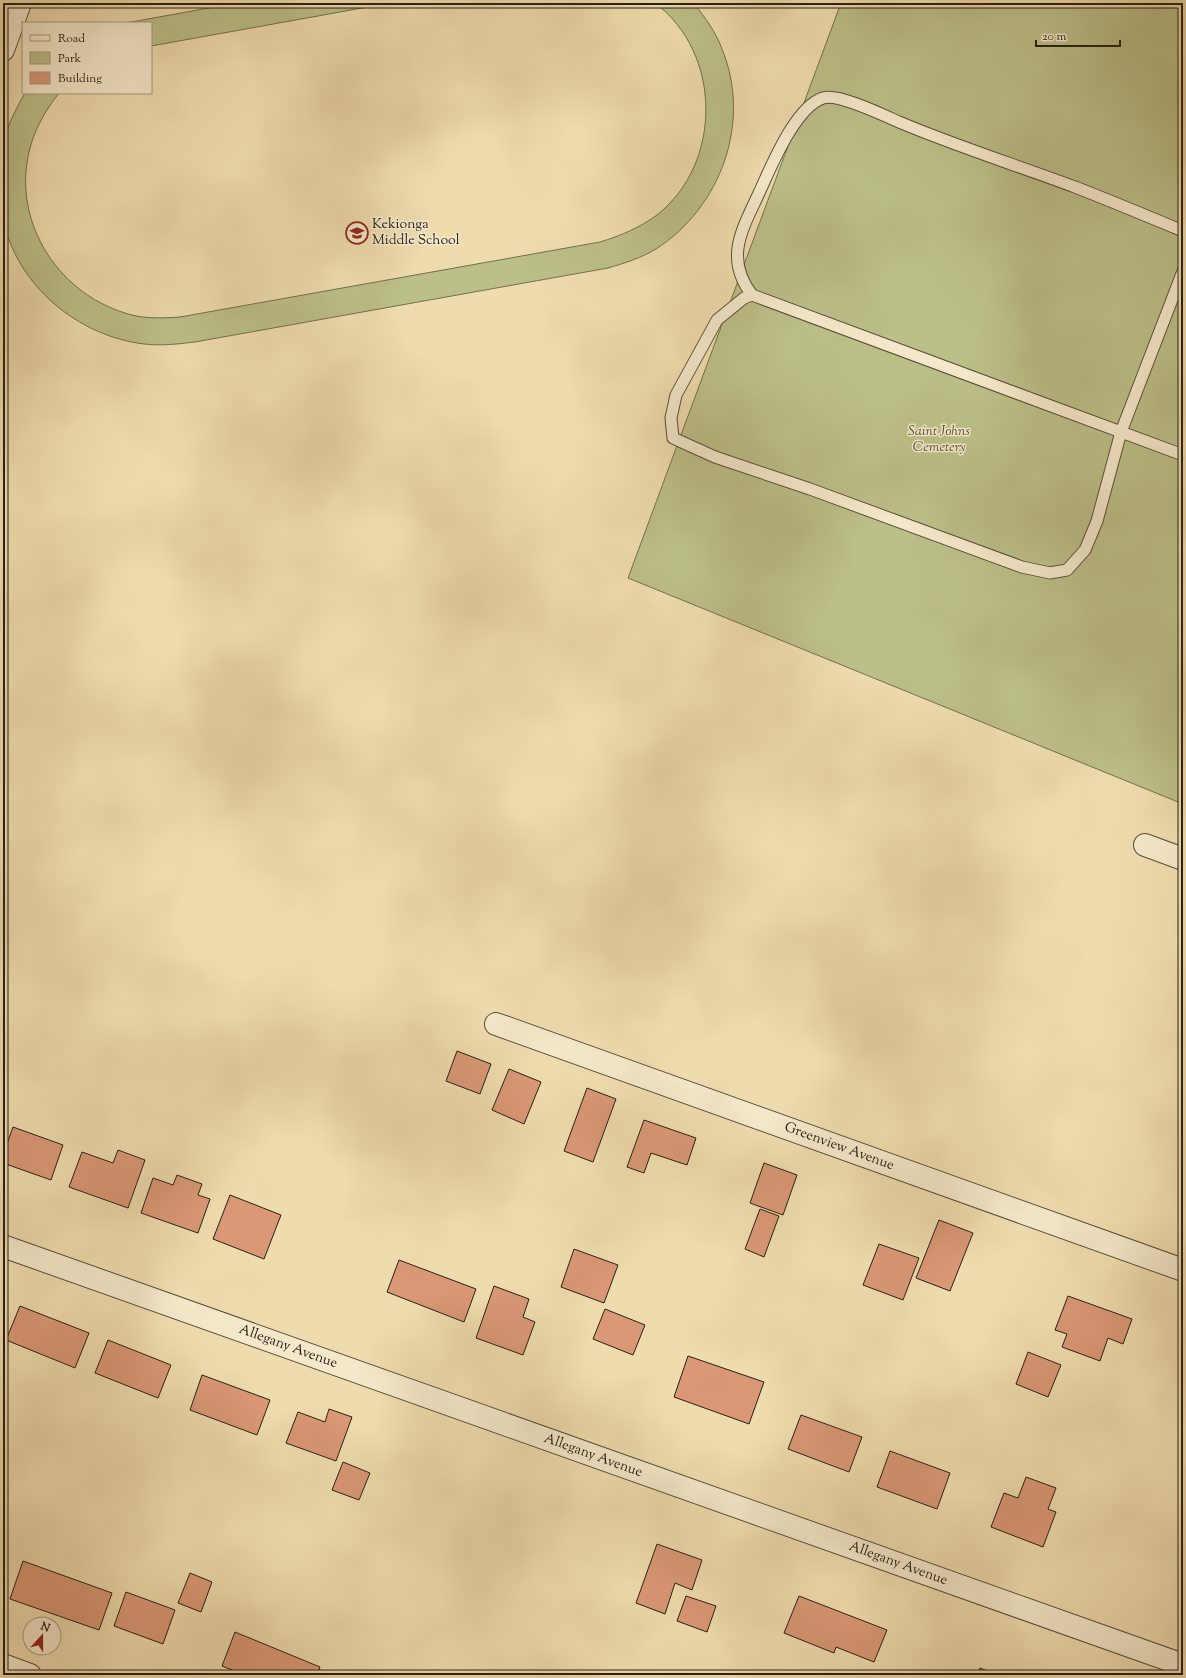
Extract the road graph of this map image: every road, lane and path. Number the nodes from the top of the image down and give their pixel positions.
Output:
1 (20, 3) edge
2 (3, 50) edge
3 (1183, 231) edge
4 (1183, 271) edge
5 (752, 295) junction
6 (1121, 432) junction
7 (1183, 455) edge
8 (1145, 845) dead end
9 (1183, 859) edge
10 (496, 1024) dead end
11 (3, 1246) edge
12 (1183, 1270) edge
13 (3, 1665) edge
14 (1183, 1665) edge
15 (30, 1675) edge

1 - 2 street
3 - 5 lane
4 - 6 lane
5 - 6 lane
5 - 6 lane
6 - 7 lane
8 - 9 street
10 - 12 street, Greenview Avenue
11 - 14 street, Allegany Avenue
13 - 15 street

